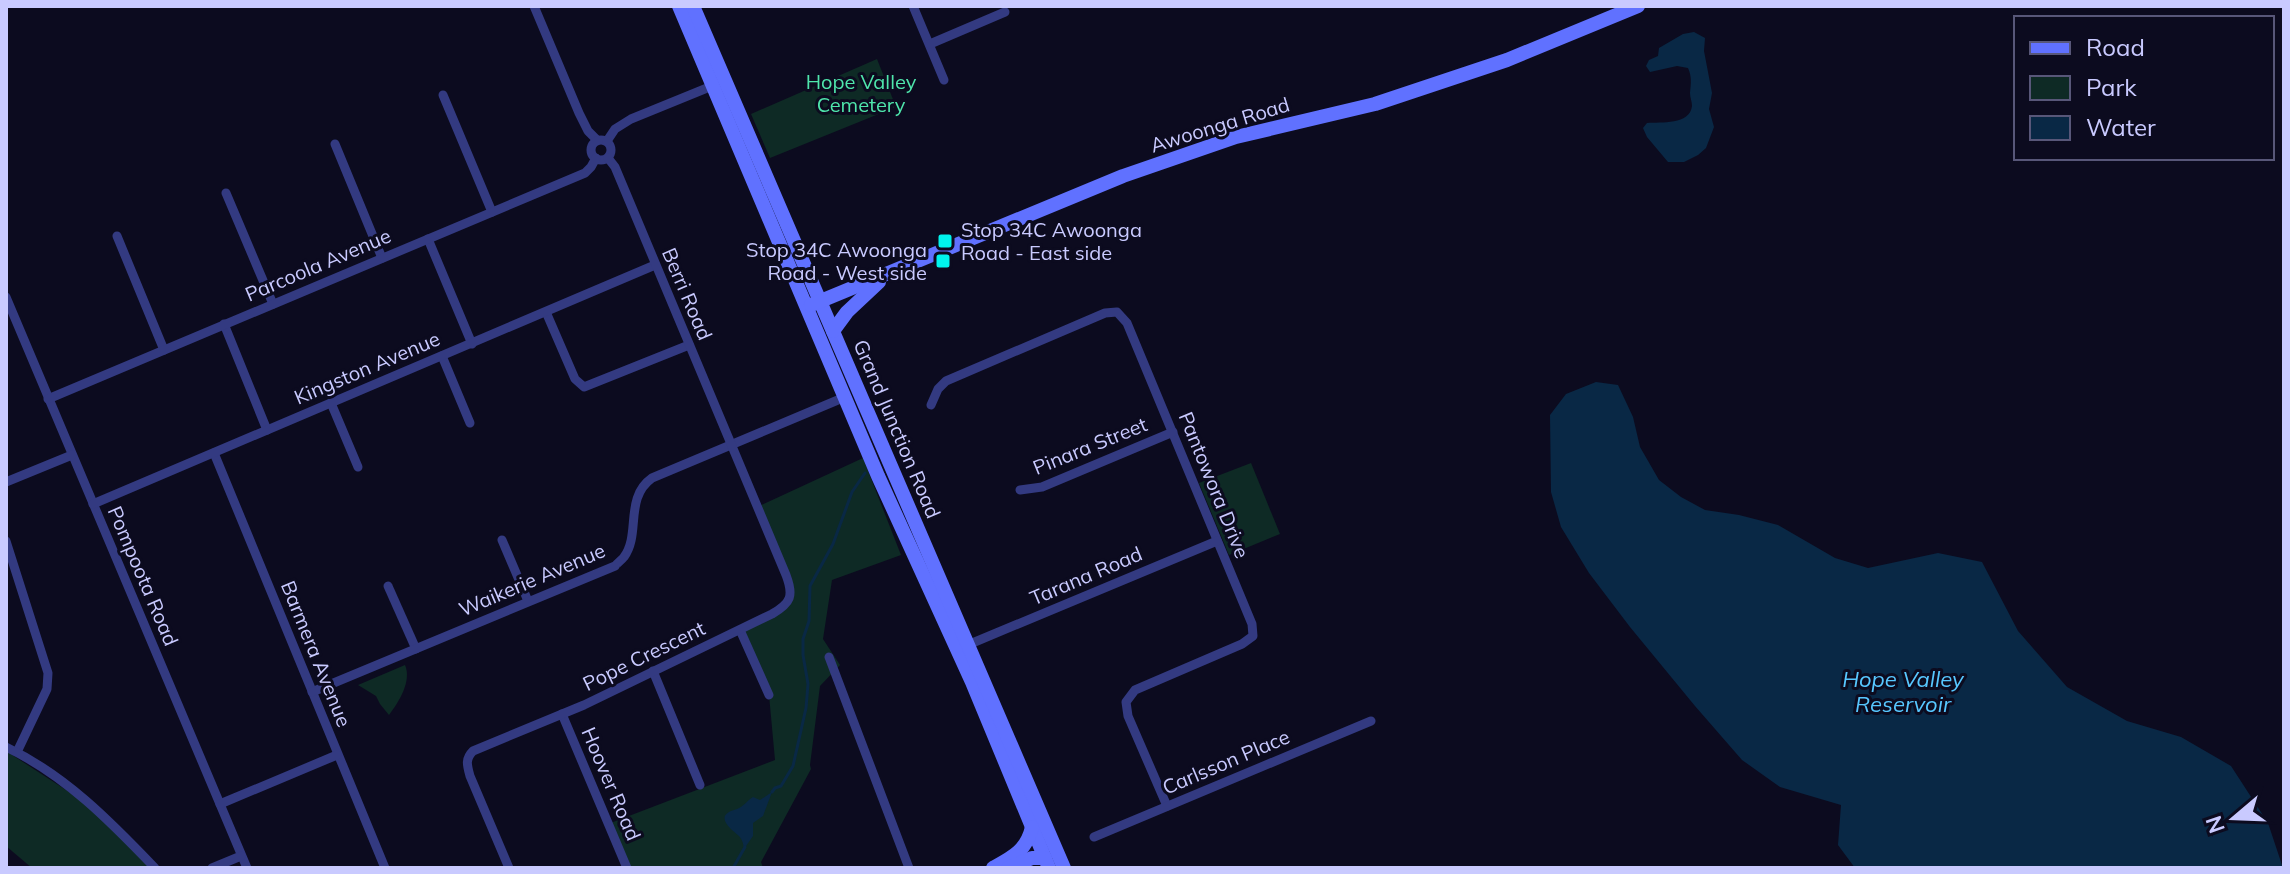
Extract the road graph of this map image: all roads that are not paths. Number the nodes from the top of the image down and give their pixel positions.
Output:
1 (534, 6) edge
2 (679, 6) edge
3 (693, 6) edge
4 (913, 6) edge
5 (1638, 6) edge
6 (1005, 12) dead end
7 (930, 44) junction
8 (944, 80) dead end
9 (718, 83) junction
10 (443, 95) dead end
11 (602, 141) junction
12 (335, 144) dead end
13 (596, 158) junction
14 (608, 158) junction
15 (226, 193) dead end
16 (492, 212) junction
17 (117, 236) dead end
18 (428, 239) junction
19 (382, 258) junction
20 (655, 265) junction
21 (885, 276) junction
22 (6, 297) edge
23 (273, 304) junction
24 (814, 304) junction
25 (546, 312) junction
26 (224, 324) junction
27 (833, 331) junction
28 (472, 344) junction
29 (689, 345) junction
30 (164, 350) junction
31 (442, 356) junction
32 (845, 397) junction
33 (48, 399) junction
34 (331, 403) junction
35 (931, 405) dead end
36 (470, 423) dead end
37 (267, 430) junction
38 (1173, 432) junction
39 (731, 446) junction
40 (214, 453) junction
41 (72, 455) junction
42 (358, 467) dead end
43 (6, 482) edge
44 (1020, 490) dead end
45 (93, 504) junction
46 (502, 540) dead end
47 (6, 541) edge
48 (1217, 541) junction
49 (388, 586) dead end
50 (528, 601) junction
51 (740, 630) junction
52 (949, 631) junction
53 (970, 644) junction
54 (416, 649) junction
55 (829, 657) dead end
56 (653, 671) junction
57 (972, 682) junction
58 (312, 692) junction
59 (769, 695) dead end
60 (562, 714) junction
61 (1371, 721) dead end
62 (6, 747) edge
63 (17, 752) junction
64 (337, 755) junction
65 (700, 785) dead end
66 (220, 804) junction
67 (1167, 806) junction
68 (1032, 827) junction
69 (1094, 837) dead end
70 (241, 856) junction
71 (1050, 859) edge
72 (155, 868) edge
73 (212, 868) edge
74 (247, 868) edge
75 (385, 868) edge
76 (509, 868) edge
77 (627, 868) edge
78 (909, 868) edge
79 (993, 868) edge
80 (1008, 868) edge
81 (1028, 868) edge
82 (1064, 868) edge

1 - 11 street
2 - 9 main road, Grand Junction Road
3 - 9 main road, Grand Junction Road
4 - 7 street
5 - 21 main road, Awoonga Road
6 - 7 street
7 - 8 street
9 - 11 street
9 - 24 main road, Grand Junction Road
10 - 16 street
11 - 13 street
11 - 14 street
12 - 19 street
13 - 14 street
13 - 16 street, Parcoola Avenue
14 - 20 street, Berri Road
15 - 23 street
16 - 18 street, Parcoola Avenue
17 - 30 street
18 - 19 street, Parcoola Avenue
18 - 28 street
19 - 23 street, Parcoola Avenue
20 - 25 street, Kingston Avenue
20 - 29 street, Berri Road
21 - 24 main road, Awoonga Road
21 - 27 main road
22 - 33 street, Pompoota Road
23 - 26 street, Parcoola Avenue
24 - 27 main road, Grand Junction Road
24 - 32 main road, Grand Junction Road
25 - 28 street, Kingston Avenue
25 - 29 street
26 - 30 street, Parcoola Avenue
26 - 37 street
27 - 53 main road, Grand Junction Road
28 - 31 street, Kingston Avenue
29 - 39 street, Berri Road
30 - 33 street, Parcoola Avenue
31 - 34 street, Kingston Avenue
31 - 36 street
32 - 39 street, Waikerie Avenue
32 - 52 main road, Grand Junction Road
33 - 41 street, Pompoota Road
34 - 37 street, Kingston Avenue
34 - 42 street
35 - 38 street, Pantowora Drive
37 - 40 street, Kingston Avenue
38 - 44 street, Pinara Street
38 - 48 street, Pantowora Drive
39 - 50 street, Waikerie Avenue
39 - 51 street, Pope Crescent
40 - 45 street, Kingston Avenue
40 - 58 street, Barmera Avenue
41 - 43 street
41 - 45 street, Pompoota Road
45 - 66 street, Pompoota Road
46 - 50 street
47 - 63 street
48 - 53 street, Tarana Road
48 - 67 street, Pantowora Drive
49 - 54 street
50 - 54 street, Waikerie Avenue
51 - 56 street, Pope Crescent
51 - 59 street
52 - 53 main road
52 - 57 main road, Grand Junction Road
53 - 57 main road
53 - 71 main road, Grand Junction Road
54 - 58 street, Waikerie Avenue
55 - 78 street
56 - 60 street, Pope Crescent
56 - 65 street
57 - 68 main road, Grand Junction Road
58 - 64 street, Barmera Avenue
60 - 76 street, Pope Crescent
60 - 77 street, Hoover Road
61 - 67 street, Carlsson Place
62 - 63 street
63 - 72 street
64 - 66 street
64 - 75 street, Barmera Avenue
66 - 70 street, Pompoota Road
67 - 69 street, Carlsson Place
68 - 71 main road, Grand Junction Road
68 - 79 main road
70 - 73 street
70 - 74 street, Pompoota Road
71 - 80 main road
71 - 81 main road
71 - 82 main road, Grand Junction Road

